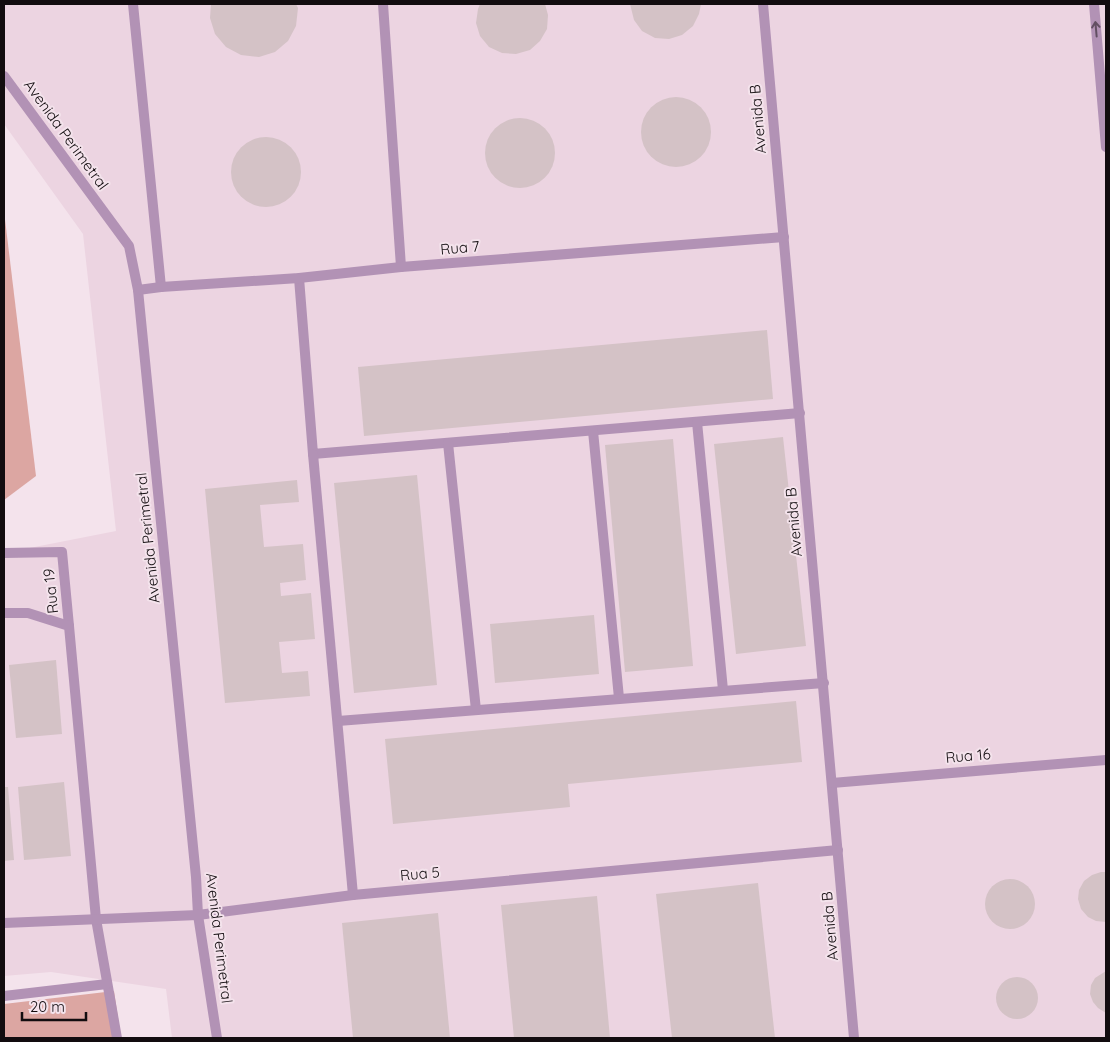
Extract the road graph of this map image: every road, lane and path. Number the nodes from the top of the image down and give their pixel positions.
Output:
1 (133, 4) edge
2 (383, 4) edge
3 (763, 4) edge
4 (1094, 4) edge
5 (4, 76) edge
6 (1106, 147) edge
7 (784, 237) junction
8 (401, 268) junction
9 (299, 278) junction
10 (161, 287) junction
11 (138, 290) junction
12 (800, 413) junction
13 (697, 422) junction
14 (593, 431) junction
15 (448, 443) junction
16 (313, 454) junction
17 (4, 553) edge
18 (4, 613) edge
19 (69, 626) junction
20 (824, 683) junction
21 (723, 690) junction
22 (619, 698) junction
23 (476, 710) junction
24 (338, 721) junction
25 (1106, 760) edge
26 (832, 783) junction
27 (838, 850) junction
28 (353, 895) junction
29 (198, 915) junction
30 (96, 919) junction
31 (4, 923) edge
32 (108, 984) junction
33 (4, 996) edge
34 (117, 1038) edge
35 (217, 1038) edge
36 (854, 1038) edge

1 - 10 lane
2 - 8 lane
3 - 7 lane, Avenida B
6 -> 4 lane
5 - 11 lane, Avenida Perimetral
7 - 8 lane, Rua 7
7 - 12 lane, Avenida B
8 - 9 lane, Rua 7
9 - 10 lane, Rua 7
9 - 16 lane
10 - 11 lane, Rua 7
11 - 29 lane, Avenida Perimetral
12 - 13 lane
12 - 20 lane, Avenida B
13 - 14 lane
13 - 21 lane
14 - 15 lane
14 - 22 lane
15 - 16 lane
15 - 23 lane
16 - 24 lane
17 - 19 lane, Rua 19
18 - 19 lane
19 - 30 lane
20 - 21 lane
20 - 26 lane, Avenida B
21 - 22 lane
22 - 23 lane
23 - 24 lane
24 - 28 lane
25 - 26 lane, Rua 16
26 - 27 lane, Avenida B
27 - 28 lane, Rua 5
27 - 36 lane, Avenida B
28 - 29 lane, Rua 5
29 - 30 lane, Rua 5
29 - 35 lane, Avenida Perimetral
30 - 31 lane, Rua 5
30 - 32 lane
32 - 33 lane
32 - 34 lane

